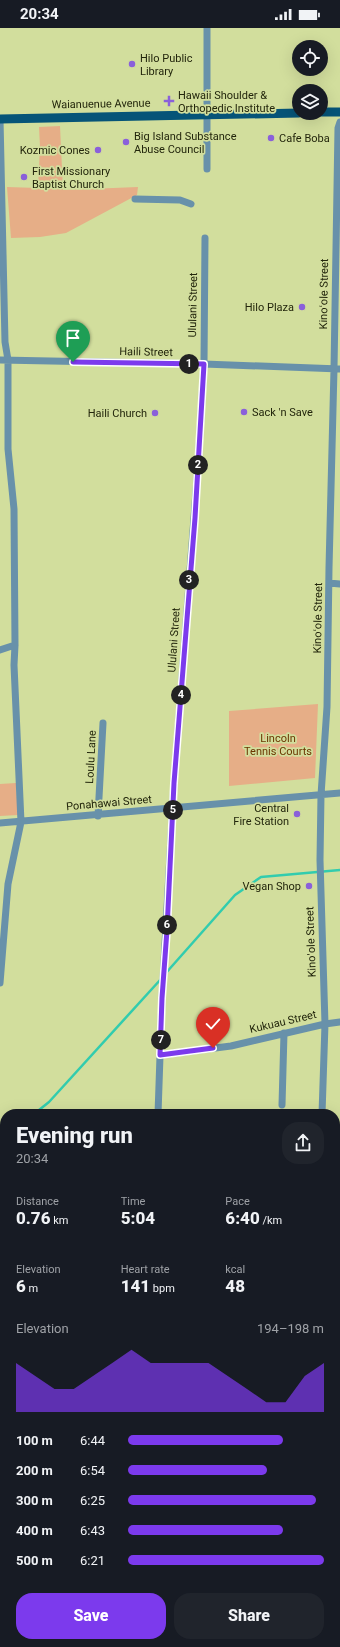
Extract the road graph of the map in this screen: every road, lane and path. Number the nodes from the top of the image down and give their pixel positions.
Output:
1 (207, 28) edge
2 (292, 112) edge
3 (328, 112) edge
4 (340, 112) edge
5 (207, 115) junction
6 (0, 119) edge
7 (340, 122) edge
8 (207, 169) dead end
9 (338, 195) edge
10 (135, 199) dead end
11 (192, 204) dead end
12 (205, 238) dead end
13 (0, 360) edge
14 (8, 360) junction
15 (204, 364) junction
16 (337, 369) edge
17 (329, 583) junction
18 (340, 584) edge
19 (15, 645) junction
20 (0, 650) edge
21 (104, 723) dead end
22 (340, 793) edge
23 (322, 795) junction
24 (173, 808) junction
25 (98, 816) junction
26 (21, 822) junction
27 (0, 824) edge
28 (0, 983) edge
29 (340, 1022) edge
30 (325, 1024) junction
31 (284, 1033) junction
32 (160, 1055) junction
33 (282, 1105) dead end
34 (158, 1109) edge
35 (322, 1109) edge

1 - 5 street
2 - 5 main road, Waianuenue Avenue
3 - 4 main road
5 - 6 main road, Waianuenue Avenue
5 - 8 street
6 - 14 street
7 - 9 street, Kinoʻole Street
9 - 16 street, Kinoʻole Street
10 - 11 street
12 - 15 street, Ululani Street
13 - 14 street, Haili Street
14 - 15 street, Haili Street
14 - 19 street
15 - 16 street, Haili Street
15 - 24 street, Ululani Street
16 - 17 street, Kinoʻole Street
17 - 18 street
17 - 23 street, Kinoʻole Street
19 - 20 street
19 - 26 street
21 - 25 street, Loulu Lane
22 - 23 street, Ponahawai Street
23 - 24 street, Ponahawai Street
23 - 30 street, Kinoʻole Street
24 - 25 street, Ponahawai Street
24 - 32 street, Ululani Street
25 - 26 street, Ponahawai Street
26 - 27 street, Ponahawai Street
26 - 28 street
29 - 30 street, Kukuau Street
30 - 31 street, Kukuau Street
30 - 35 street, Kinoʻole Street
31 - 32 street, Kukuau Street
31 - 33 street
32 - 34 street, Ululani Street

